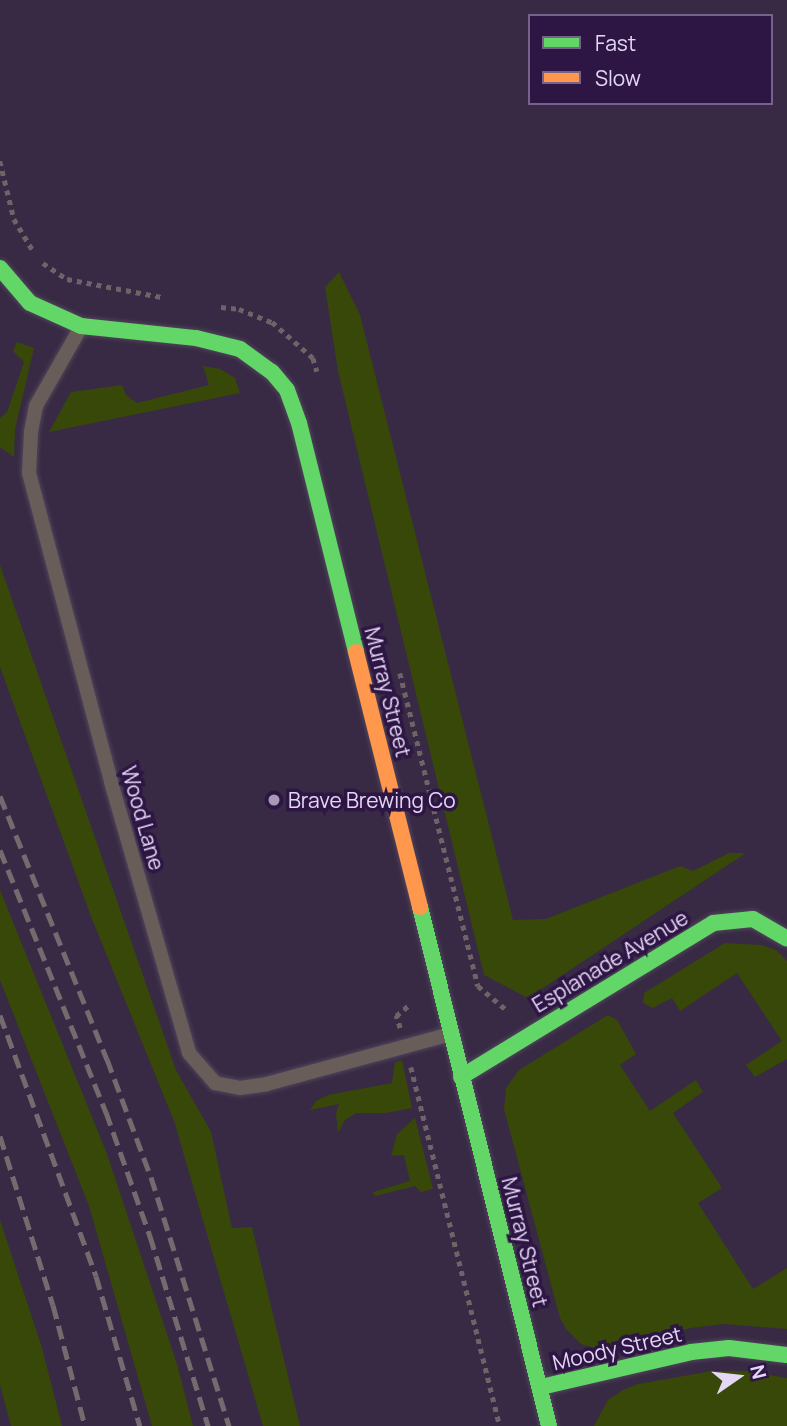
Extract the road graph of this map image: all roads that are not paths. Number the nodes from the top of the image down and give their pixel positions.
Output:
1 (0, 268) edge
2 (81, 326) junction
3 (787, 939) edge
4 (451, 1034) junction
5 (461, 1077) junction
6 (787, 1355) edge
7 (541, 1387) junction
8 (549, 1426) edge

1 - 2 street, Murray Street
2 - 4 street, Murray Street
2 - 4 lane, Wood Lane
3 - 5 street, Esplanade Avenue
4 - 5 street, Murray Street
5 - 7 street, Murray Street
6 - 7 street, Moody Street
7 - 8 street, Murray Street

